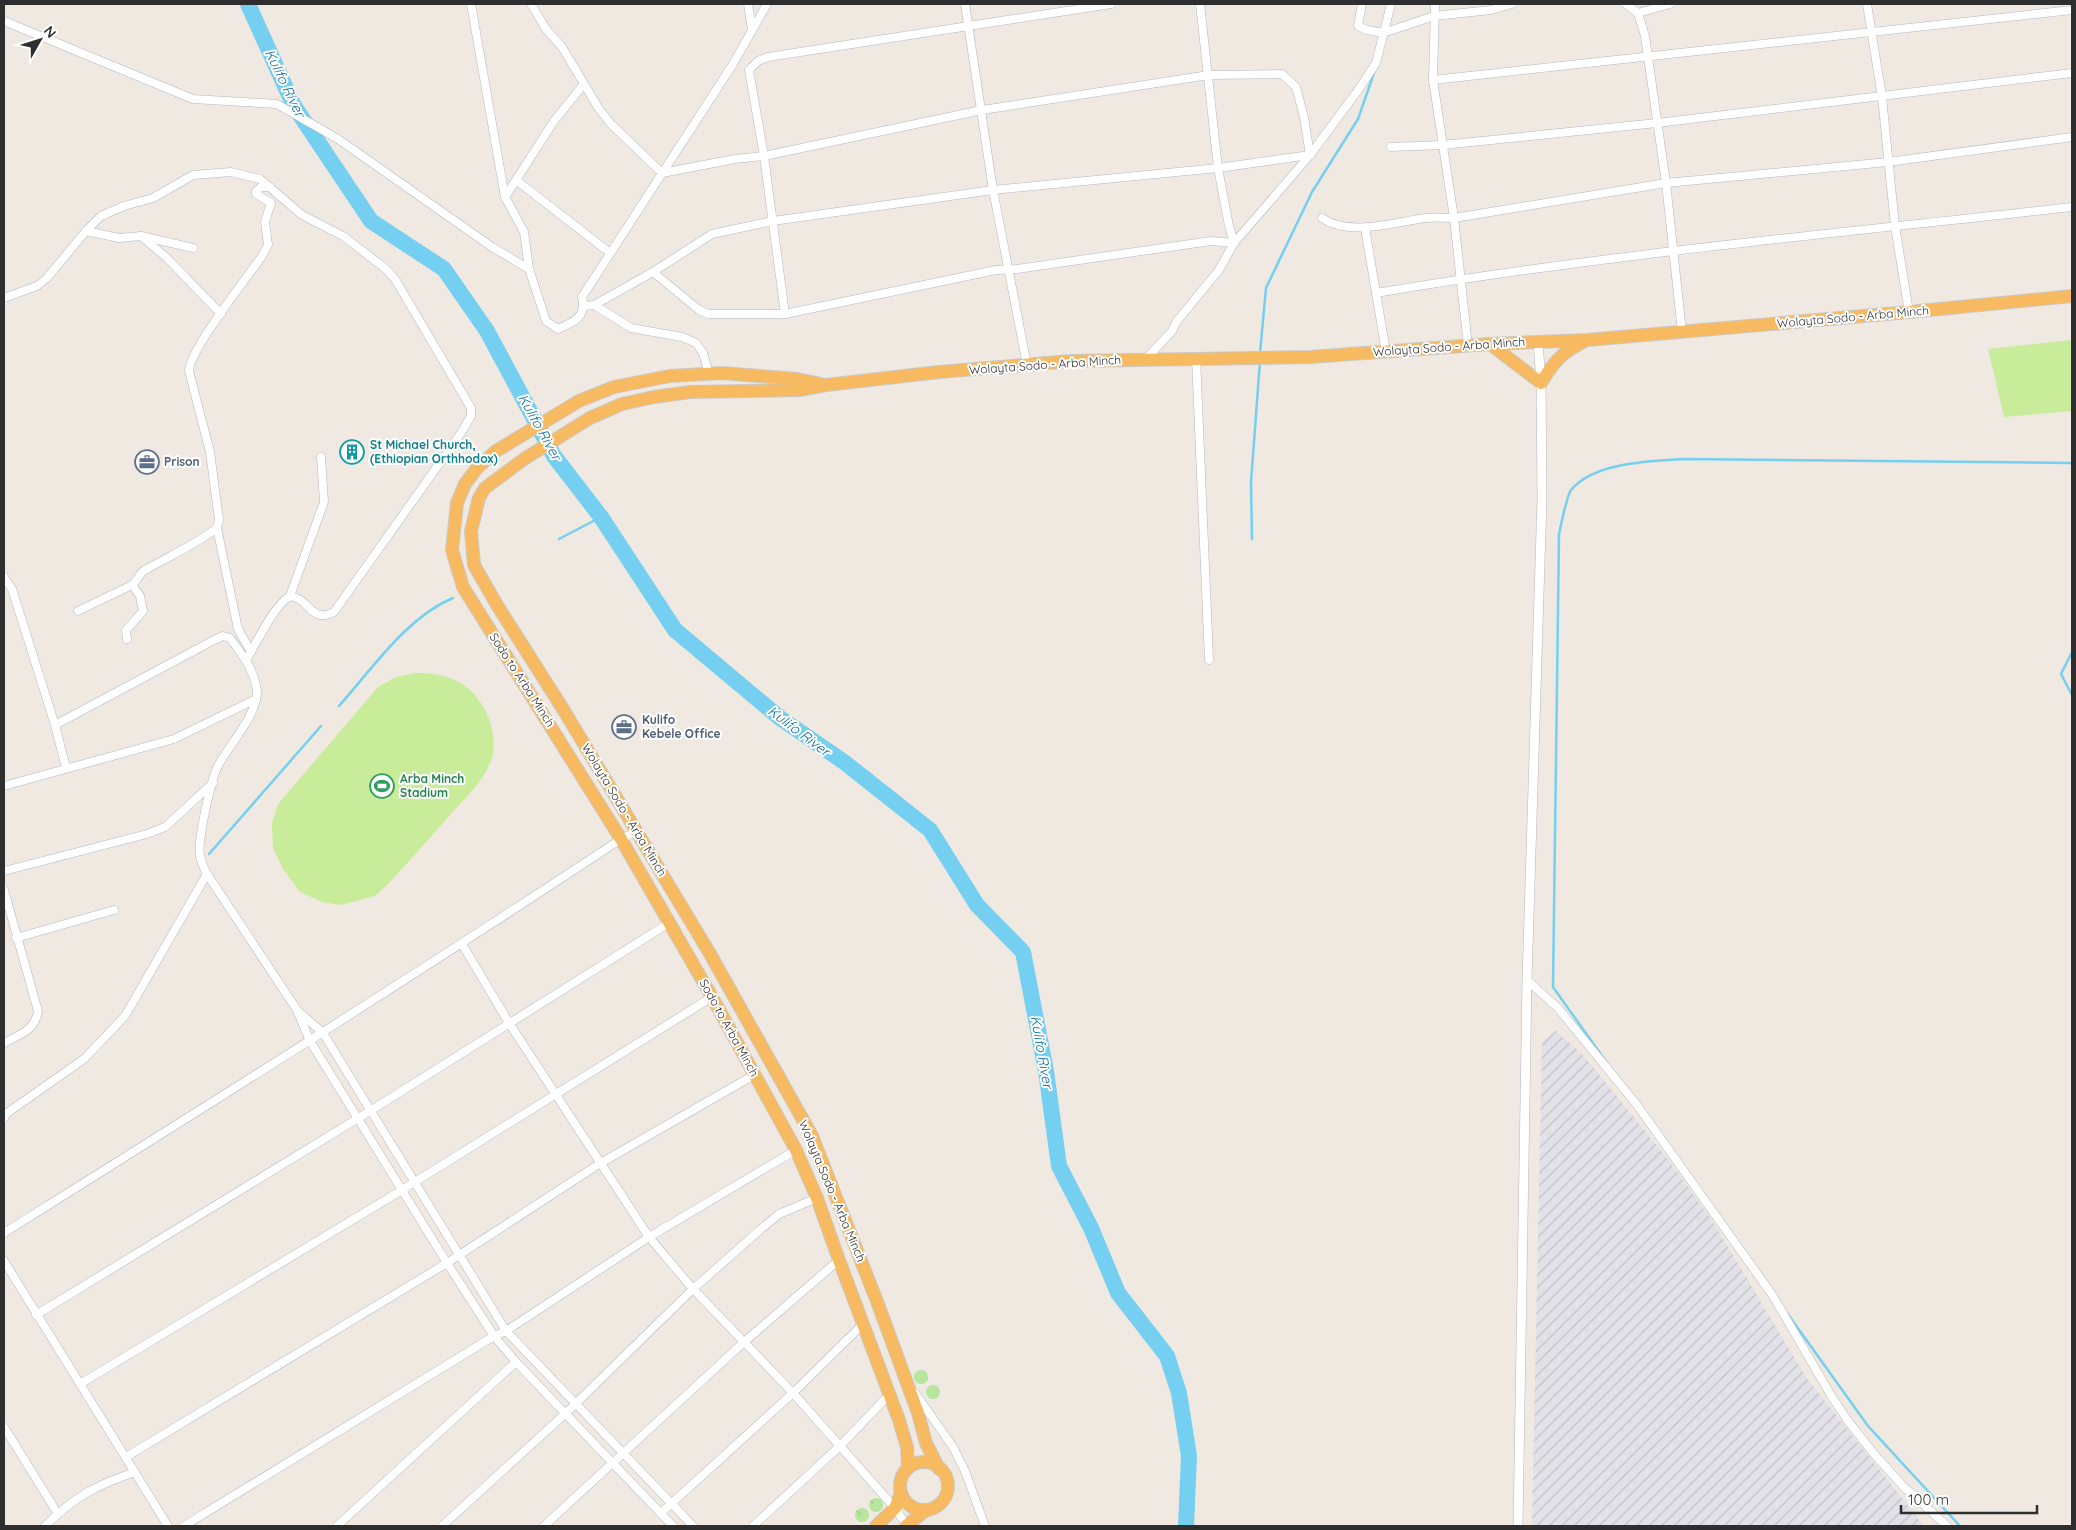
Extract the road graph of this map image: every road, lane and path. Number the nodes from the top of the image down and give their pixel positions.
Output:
1 (471, 4) edge
2 (531, 4) edge
3 (748, 4) edge
4 (767, 4) edge
5 (965, 4) edge
6 (1111, 4) edge
7 (1200, 4) edge
8 (1362, 4) edge
9 (1391, 4) edge
10 (1435, 4) edge
11 (1512, 4) edge
12 (1626, 4) edge
13 (1670, 4) edge
14 (1867, 4) edge
15 (2072, 10) edge
16 (1638, 13) junction
17 (1434, 16) junction
18 (4, 21) edge
19 (969, 26) junction
20 (752, 30) junction
21 (1872, 32) junction
22 (1383, 33) junction
23 (1648, 57) junction
24 (733, 64) junction
25 (749, 70) junction
26 (2072, 73) edge
27 (1209, 75) junction
28 (1432, 80) junction
29 (584, 84) junction
30 (1882, 96) junction
31 (982, 110) junction
32 (1658, 124) junction
33 (2072, 137) edge
34 (1442, 146) junction
35 (1391, 147) dead end
36 (1310, 155) junction
37 (764, 156) junction
38 (1888, 162) junction
39 (1218, 168) junction
40 (662, 173) junction
41 (516, 180) junction
42 (1666, 182) junction
43 (270, 187) junction
44 (993, 190) junction
45 (505, 196) junction
46 (2072, 207) edge
47 (1322, 218) dead end
48 (1454, 218) junction
49 (773, 221) junction
50 (1896, 226) junction
51 (1365, 228) junction
52 (86, 231) junction
53 (141, 236) junction
54 (1234, 243) junction
55 (193, 248) dead end
56 (1674, 250) junction
57 (610, 253) junction
58 (529, 269) junction
59 (1008, 269) junction
60 (652, 272) junction
61 (1459, 279) junction
62 (1376, 293) junction
63 (2072, 296) edge
64 (4, 298) edge
65 (594, 305) junction
66 (584, 306) junction
67 (1909, 312) junction
68 (221, 314) junction
69 (785, 314) junction
70 (1682, 332) junction
71 (1587, 340) junction
72 (1538, 341) junction
73 (1490, 344) junction
74 (1468, 346) junction
75 (1386, 352) junction
76 (1196, 358) junction
77 (1146, 359) junction
78 (1027, 365) junction
79 (708, 374) junction
80 (1541, 383) junction
81 (826, 385) junction
82 (321, 457) dead end
83 (218, 528) junction
84 (4, 577) edge
85 (132, 585) junction
86 (290, 596) junction
87 (78, 611) dead end
88 (483, 619) joint
89 (127, 638) dead end
90 (251, 652) junction
91 (246, 660) junction
92 (1209, 660) dead end
93 (256, 699) junction
94 (563, 708) junction
95 (546, 718) junction
96 (55, 725) junction
97 (66, 768) junction
98 (213, 783) junction
99 (4, 786) edge
100 (636, 831) junction
101 (620, 839) junction
102 (4, 871) edge
103 (207, 874) junction
104 (4, 890) edge
105 (114, 910) dead end
106 (670, 923) junction
107 (16, 938) junction
108 (462, 944) junction
109 (1527, 980) junction
110 (712, 997) junction
111 (297, 1010) junction
112 (509, 1023) junction
113 (322, 1033) junction
114 (310, 1041) junction
115 (4, 1043) edge
116 (754, 1075) junction
117 (555, 1094) junction
118 (370, 1111) junction
119 (5, 1113) edge
120 (359, 1118) junction
121 (796, 1150) junction
122 (600, 1164) junction
123 (414, 1182) junction
124 (402, 1190) junction
125 (819, 1202) junction
126 (839, 1202) junction
127 (4, 1233) edge
128 (649, 1237) junction
129 (458, 1256) junction
130 (839, 1260) junction
131 (4, 1261) edge
132 (447, 1263) junction
133 (694, 1289) junction
134 (36, 1315) junction
135 (863, 1324) junction
136 (506, 1331) junction
137 (494, 1336) junction
138 (744, 1342) junction
139 (516, 1362) junction
140 (80, 1384) junction
141 (908, 1384) junction
142 (793, 1393) junction
143 (889, 1395) junction
144 (575, 1404) junction
145 (566, 1413) junction
146 (4, 1427) edge
147 (7, 1440) edge
148 (840, 1446) junction
149 (623, 1453) junction
150 (126, 1457) junction
151 (613, 1462) junction
152 (908, 1468) junction
153 (939, 1469) junction
154 (135, 1472) junction
155 (901, 1493) junction
156 (671, 1504) junction
157 (895, 1508) junction
158 (926, 1510) junction
159 (661, 1513) junction
160 (58, 1514) junction
161 (44, 1526) edge
162 (168, 1526) edge
163 (184, 1526) edge
164 (337, 1526) edge
165 (442, 1526) edge
166 (544, 1526) edge
167 (673, 1526) edge
168 (693, 1526) edge
169 (754, 1526) edge
170 (876, 1526) edge
171 (907, 1526) edge
172 (984, 1526) edge
173 (1518, 1526) edge
174 (1947, 1526) edge

1 - 45 street
2 - 29 street
3 - 20 street
4 - 20 street
5 - 19 street
6 - 19 street
7 - 27 street
8 - 22 street
9 - 22 street
10 - 17 street
11 - 17 street
12 - 16 street
13 - 16 street
14 - 21 street
15 - 21 street
16 - 23 street
17 - 22 street
17 - 28 street
18 - 58 street
19 - 25 street
19 - 31 street
20 - 24 street
21 - 23 street
21 - 30 street
22 - 36 street
23 - 28 street
23 - 32 street
24 - 25 street
24 - 40 street
25 - 37 street
26 - 30 street
27 - 31 street
27 - 36 street
27 - 39 street
28 - 34 street
29 - 40 street
29 - 41 street
30 - 32 street
30 - 38 street
31 - 37 street
31 - 44 street
32 - 34 street
32 - 42 street
33 - 38 street
34 - 35 street
34 - 48 street
36 - 39 street
36 - 54 street
37 - 40 street
37 - 49 street
38 - 42 street
38 - 50 street
39 - 44 street
39 - 54 street
40 - 57 street
41 - 45 street
41 - 57 street
42 - 48 street
42 - 56 street
43 - 52 street
43 - 68 street
43 - 86 street
44 - 49 street
44 - 59 street
45 - 58 street
46 - 50 street
47 - 51 street
48 - 51 street
48 - 61 street
49 - 60 street
49 - 69 street
50 - 56 street
50 - 67 street
51 - 62 street
52 - 53 street
52 - 64 street
53 - 55 street
53 - 68 street
54 - 59 street
54 - 77 street
56 - 61 street
56 - 70 street
57 - 66 street
58 - 66 street
59 - 69 street
59 - 78 street
60 - 65 street
60 - 69 street
61 - 62 street
61 - 74 street
62 - 75 street
63 - 67 highway, Wolayta Sodo - Arba Minch
65 - 66 street
65 - 79 street
67 - 70 highway, Wolayta Sodo - Arba Minch
68 - 83 street
70 - 71 highway, Wolayta Sodo - Arba Minch
71 - 72 highway, Wolayta Sodo - Arba Minch
71 - 80 highway
72 - 73 highway, Wolayta Sodo - Arba Minch
72 - 80 street
73 - 74 highway, Wolayta Sodo - Arba Minch
73 - 80 highway
74 - 75 highway, Wolayta Sodo - Arba Minch
75 - 76 highway, Wolayta Sodo - Arba Minch
76 - 77 highway, Wolayta Sodo - Arba Minch
76 - 92 street
77 - 78 highway, Wolayta Sodo - Arba Minch
78 - 81 highway, Wolayta Sodo - Arba Minch
79 - 81 highway, Wolayta Sodo - Arba Minch
79 - 88 highway, Wolayta Sodo - Arba Minch
80 - 109 street
81 - 94 highway, Wolayta Sodo - Arba Minch
82 - 86 street
83 - 85 street
83 - 90 street
84 - 96 street
85 - 87 street
85 - 89 street
86 - 90 street
88 - 95 highway, Sodo to Arba Minch
90 - 91 street
91 - 93 street
91 - 96 street
93 - 97 street
93 - 98 street
94 - 95 highway
94 - 100 highway, Wolayta Sodo - Arba Minch
95 - 101 highway, Sodo to Arba Minch
96 - 97 street
97 - 99 street
98 - 102 street
98 - 103 street
100 - 101 street
100 - 126 highway, Wolayta Sodo - Arba Minch
101 - 106 highway, Sodo to Arba Minch
101 - 108 street
103 - 111 street
103 - 119 street
104 - 107 street
105 - 107 street
106 - 110 highway, Sodo to Arba Minch
106 - 112 street
107 - 115 street
108 - 112 street
108 - 113 street
109 - 173 street
109 - 174 street
110 - 116 highway, Sodo to Arba Minch
110 - 117 street
111 - 113 street
111 - 114 street
112 - 117 street
112 - 118 street
113 - 114 street
113 - 118 street
114 - 120 street
114 - 127 street
116 - 121 highway, Sodo to Arba Minch
116 - 122 street
117 - 122 street
117 - 123 street
118 - 120 street
118 - 123 street
120 - 124 street
120 - 134 street
121 - 125 highway, Sodo to Arba Minch
121 - 128 street
122 - 128 street
122 - 129 street
123 - 124 street
123 - 129 street
124 - 132 street
124 - 140 street
125 - 126 highway
125 - 130 highway, Sodo to Arba Minch
125 - 133 street
126 - 141 highway, Wolayta Sodo - Arba Minch
128 - 133 street
128 - 136 street
129 - 132 street
129 - 136 street
130 - 135 highway, Sodo to Arba Minch
130 - 138 street
131 - 134 street
132 - 137 street
132 - 150 street
133 - 138 street
133 - 144 street
134 - 140 street
135 - 142 street
135 - 143 highway, Sodo to Arba Minch
136 - 137 street
136 - 144 street
137 - 139 street
137 - 163 street
138 - 142 street
138 - 149 street
139 - 145 street
139 - 164 street
140 - 150 street
141 - 153 highway, Wolayta Sodo - Arba Minch
141 - 172 street
142 - 148 street
142 - 156 street
143 - 148 street
143 - 152 highway, Sodo to Arba Minch
144 - 145 street
144 - 149 street
145 - 151 street
145 - 165 street
146 - 147 street
147 - 160 street
148 - 157 street
148 - 169 street
149 - 151 street
149 - 156 street
150 - 154 street
151 - 159 street
151 - 166 street
152 - 153 highway
152 - 155 highway
153 - 158 highway, Wolayta Sodo - Arba Minch
154 - 160 street
154 - 162 street
155 - 157 highway
155 - 158 highway
156 - 159 street
156 - 168 street
157 - 170 highway
157 - 171 street
158 - 171 highway, Wolayta Sodo - Arba Minch
159 - 167 street
160 - 161 street

